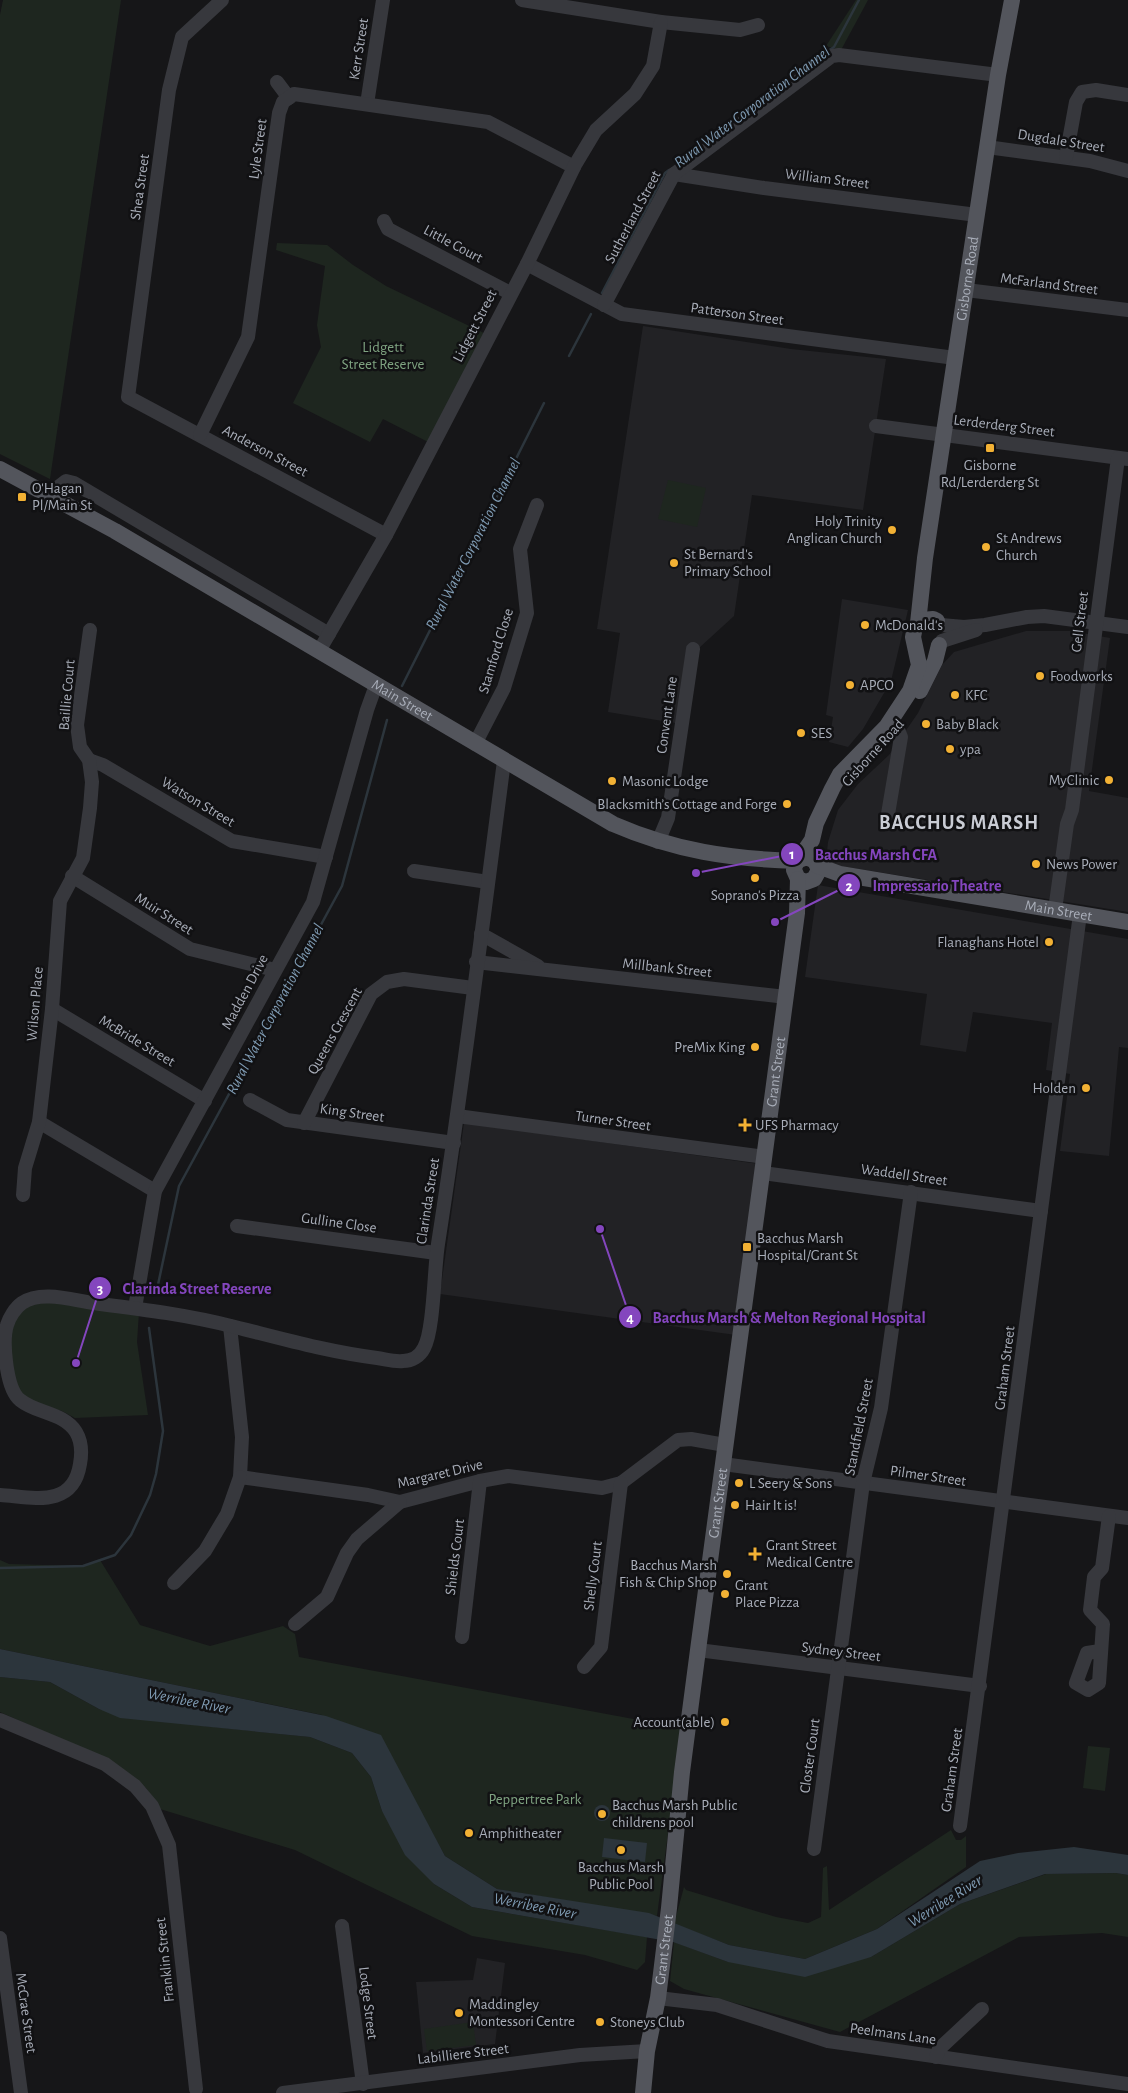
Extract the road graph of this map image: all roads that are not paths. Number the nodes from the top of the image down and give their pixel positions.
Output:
1 (222, 0) edge
2 (383, 0) edge
3 (522, 0) edge
4 (1012, 0) edge
5 (660, 22) junction
6 (758, 25) dead end
7 (998, 75) junction
8 (277, 82) dead end
9 (1128, 95) edge
10 (289, 98) junction
11 (367, 104) junction
12 (987, 147) junction
13 (1066, 157) junction
14 (574, 167) junction
15 (1128, 171) edge
16 (674, 174) junction
17 (977, 215) junction
18 (384, 221) dead end
19 (527, 264) junction
20 (966, 290) junction
21 (510, 293) junction
22 (604, 305) junction
23 (1128, 310) edge
24 (955, 358) junction
25 (128, 397) joint
26 (876, 426) dead end
27 (944, 435) junction
28 (200, 436) junction
29 (1123, 458) edge
30 (0, 470) edge
31 (55, 497) junction
32 (537, 505) dead end
33 (386, 535) junction
34 (925, 558) junction
35 (1096, 622) junction
36 (918, 623) junction
37 (1128, 627) edge
38 (90, 630) dead end
39 (940, 633) junction
40 (329, 634) junction
41 (915, 642) junction
42 (693, 649) dead end
43 (319, 651) junction
44 (376, 685) junction
45 (897, 727) junction
46 (475, 744) junction
47 (89, 760) junction
48 (504, 761) junction
49 (888, 814) dead end
50 (658, 842) junction
51 (326, 857) junction
52 (807, 870) junction
53 (414, 871) dead end
54 (72, 876) junction
55 (488, 882) junction
56 (1055, 910) junction
57 (1080, 914) junction
58 (1128, 922) edge
59 (480, 934) junction
60 (476, 962) junction
61 (275, 970) junction
62 (545, 970) junction
63 (473, 988) junction
64 (786, 997) junction
65 (52, 1009) junction
66 (250, 1100) dead end
67 (205, 1101) junction
68 (457, 1116) junction
69 (39, 1122) junction
70 (304, 1123) junction
71 (454, 1143) junction
72 (764, 1165) junction
73 (155, 1191) junction
74 (911, 1192) junction
75 (23, 1195) dead end
76 (1041, 1211) junction
77 (237, 1226) dead end
78 (436, 1253) junction
79 (135, 1308) junction
80 (230, 1326) junction
81 (725, 1445) junction
82 (723, 1464) junction
83 (240, 1477) junction
84 (480, 1481) junction
85 (621, 1483) junction
86 (864, 1483) junction
87 (0, 1495) edge
88 (400, 1502) junction
89 (1004, 1502) junction
90 (1109, 1516) junction
91 (1128, 1518) edge
92 (174, 1583) dead end
93 (295, 1624) dead end
94 (462, 1637) dead end
95 (698, 1650) junction
96 (1100, 1652) dead end
97 (584, 1667) dead end
98 (839, 1668) junction
99 (980, 1686) junction
100 (0, 1720) edge
101 (960, 1826) dead end
102 (814, 1849) dead end
103 (342, 1926) dead end
104 (0, 1938) edge
105 (658, 1998) junction
106 (982, 2009) dead end
107 (647, 2051) junction
108 (936, 2057) junction
109 (363, 2084) junction
110 (1128, 2084) edge
111 (196, 2092) edge
112 (21, 2093) edge
113 (283, 2093) edge
114 (643, 2093) edge

1 - 25 street, Shea Street
2 - 11 street, Kerr Street
3 - 5 street
4 - 7 main road, Gisborne Road
5 - 6 street
5 - 14 street, Lidgett Street
7 - 12 main road, Gisborne Road
7 - 16 street, Sutherland Street
8 - 10 street
9 - 13 street
10 - 11 street
10 - 28 street, Lyle Street
11 - 14 street
12 - 13 street, Dugdale Street
12 - 17 main road, Gisborne Road
13 - 15 street, Dugdale Street
14 - 19 street, Lidgett Street
16 - 17 street, William Street
16 - 22 street, Sutherland Street
17 - 20 main road, Gisborne Road
18 - 21 street, Little Court
19 - 21 street, Lidgett Street
19 - 22 street, Patterson Street
20 - 23 street, McFarland Street
20 - 24 main road, Gisborne Road
21 - 33 street, Lidgett Street
22 - 24 street, Patterson Street
24 - 27 main road, Gisborne Road
25 - 28 street, Anderson Street
26 - 27 street, Lerderderg Street
27 - 29 street, Lerderderg Street
27 - 34 main road, Gisborne Road
28 - 33 street, Anderson Street
29 - 35 street, Gell Street
30 - 31 main road, Main Street
31 - 40 street
31 - 43 main road, Main Street
32 - 46 street, Stamford Close
33 - 40 street, Lidgett Street
34 - 36 main road, Gisborne Road
34 - 39 main road, Gisborne Road
35 - 37 street
35 - 39 street
35 - 56 street, Gell Street
36 - 39 main road
36 - 41 main road
38 - 47 street, Baillie Court
39 - 41 main road
39 - 45 main road, Gisborne Road
40 - 43 street, Lidgett Street
41 - 52 main road, Gisborne Road
42 - 50 street, Convent Lane
43 - 44 main road, Main Street
44 - 46 main road, Main Street
44 - 51 street, Madden Drive
45 - 49 street
45 - 52 main road, Gisborne Road
46 - 48 main road, Main Street
47 - 51 street, Watson Street
47 - 54 street, Wilson Place
48 - 50 main road, Main Street
48 - 55 street, Clarinda Street
50 - 52 main road, Main Street
51 - 61 street, Madden Drive
52 - 56 main road, Main Street
52 - 64 main road, Grant Street
53 - 55 street
54 - 61 street, Muir Street
54 - 65 street, Wilson Place
55 - 59 street, Clarinda Street
56 - 57 main road, Main Street
57 - 58 main road, Main Street
57 - 76 street, Graham Street
59 - 60 street, Clarinda Street
59 - 62 street, Millbank Street
60 - 62 street, Millbank Street
60 - 63 street, Clarinda Street
61 - 67 street, Madden Drive
62 - 64 street, Millbank Street
63 - 68 street, Clarinda Street
63 - 70 street, Queens Crescent
64 - 72 main road, Grant Street
65 - 67 street, McBride Street
65 - 69 street, Wilson Place
66 - 70 street, King Street
67 - 73 street, Madden Drive
68 - 71 street, Clarinda Street
68 - 72 street, Turner Street
69 - 73 street
69 - 75 street, Wilson Place
70 - 71 street, King Street
71 - 78 street, Clarinda Street
72 - 74 street, Waddell Street
72 - 81 main road, Grant Street
73 - 79 street, Madden Drive
74 - 76 street, Waddell Street
74 - 86 street, Standfield Street
76 - 89 street, Graham Street
77 - 78 street, Gulline Close
78 - 80 street, Clarinda Street
79 - 80 street, Clarinda Street
79 - 87 street, Clarinda Street
80 - 83 street
81 - 82 main road, Grant Street
81 - 85 street, Margaret Drive
82 - 86 street, Pilmer Street
82 - 95 main road, Grant Street
83 - 88 street, Margaret Drive
83 - 92 street
84 - 85 street, Margaret Drive
84 - 88 street, Margaret Drive
84 - 94 street, Shields Court
85 - 97 street, Shelly Court
86 - 89 street, Pilmer Street
86 - 98 street, Standfield Street
88 - 93 street
89 - 90 street, Pilmer Street
89 - 99 street, Graham Street
90 - 91 street, Pilmer Street
90 - 96 street
95 - 98 street, Sydney Street
95 - 105 main road, Grant Street
98 - 99 street, Sydney Street
98 - 102 street, Closter Court
99 - 101 street, Graham Street
100 - 111 street, Franklin Street
103 - 109 street, Lodge Street
104 - 112 street, McCrae Street
105 - 107 main road, Grant Street
105 - 108 street, Peelmans Lane
106 - 108 street
107 - 109 street, Labilliere Street
107 - 114 main road, Grant Street
108 - 110 street, Peelmans Lane
109 - 113 street, Labilliere Street

